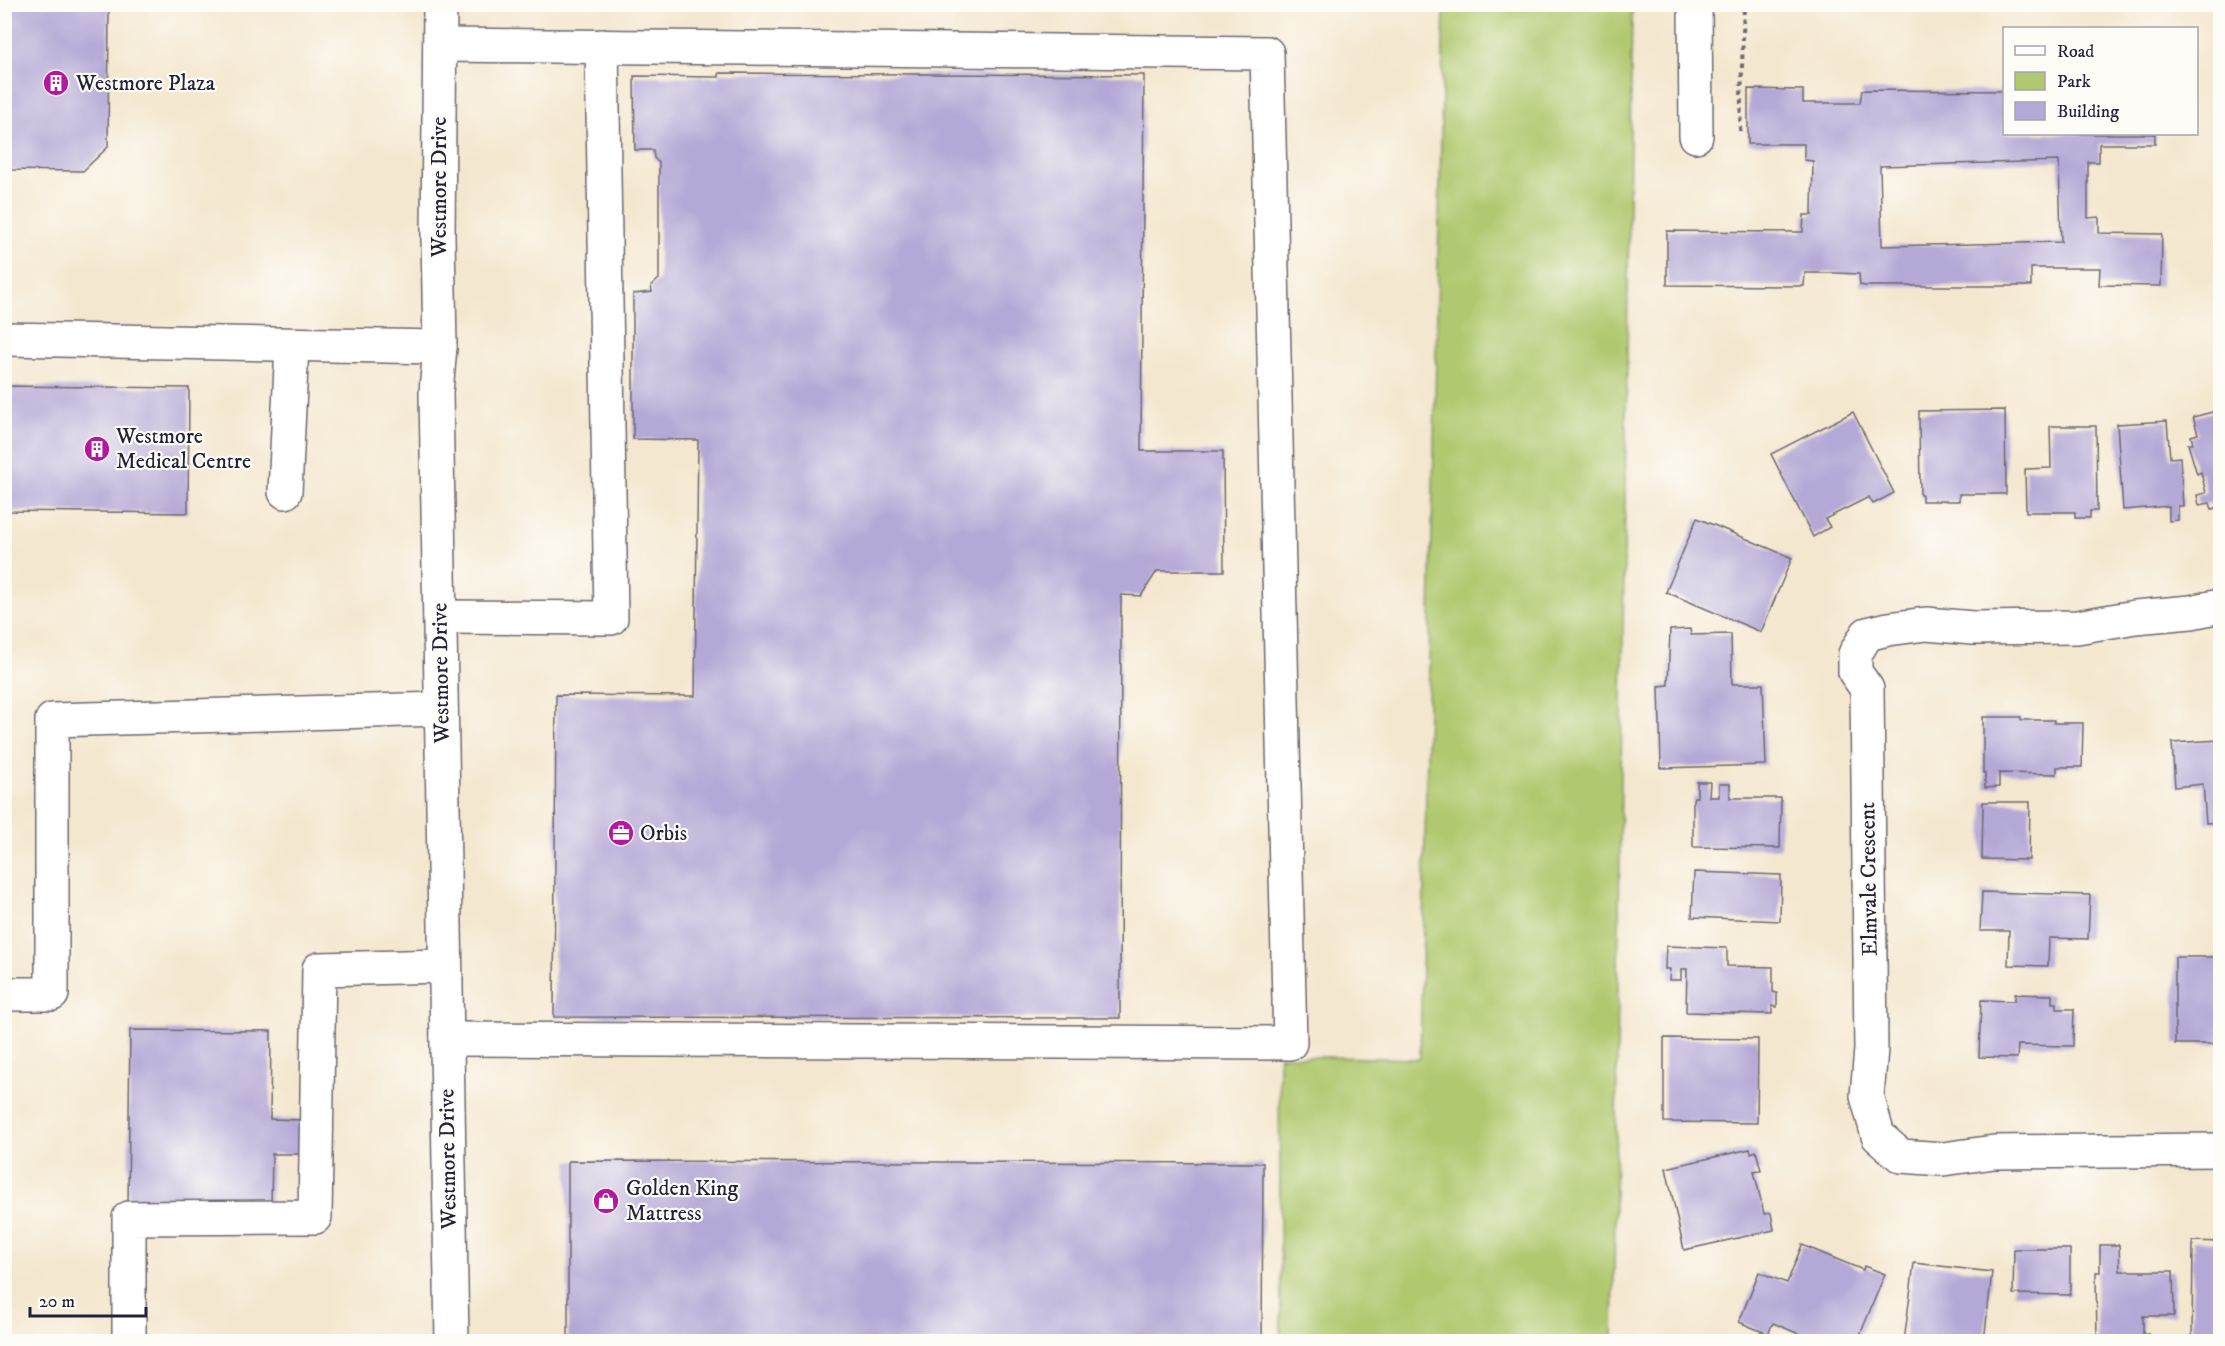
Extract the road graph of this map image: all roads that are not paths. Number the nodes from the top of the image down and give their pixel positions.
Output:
1 (440, 4) edge
2 (1695, 4) edge
3 (440, 45) junction
4 (602, 46) junction
5 (1696, 136) dead end
6 (4, 339) edge
7 (292, 345) junction
8 (440, 347) junction
9 (285, 492) dead end
10 (2220, 606) edge
11 (440, 616) junction
12 (441, 709) junction
13 (446, 966) junction
14 (4, 994) edge
15 (447, 1039) junction
16 (2220, 1150) edge
17 (129, 1341) edge
18 (452, 1341) edge

1 - 3 street, Westmore Drive
2 - 5 street
3 - 4 street
3 - 8 street, Westmore Drive
4 - 11 street
4 - 15 street
6 - 7 street
7 - 8 street
7 - 9 street
8 - 11 street, Westmore Drive
10 - 16 street, Elmvale Crescent
11 - 12 street, Westmore Drive
12 - 13 street, Westmore Drive
12 - 14 street
13 - 15 street, Westmore Drive
13 - 17 street
15 - 18 street, Westmore Drive

